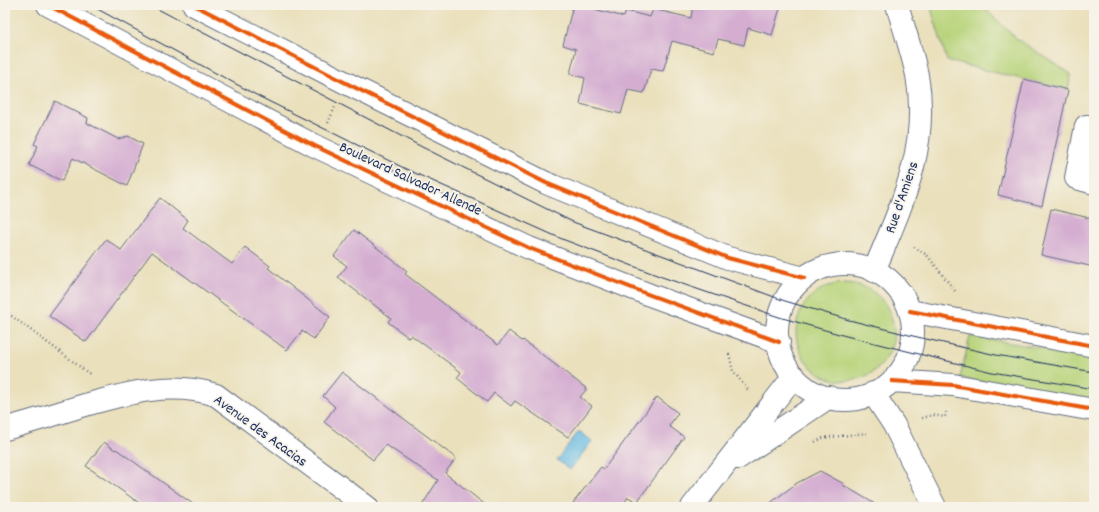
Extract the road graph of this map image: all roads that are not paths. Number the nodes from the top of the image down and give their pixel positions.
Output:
1 (48, 5) edge
2 (194, 5) edge
3 (897, 5) edge
4 (1094, 127) edge
5 (1094, 182) edge
6 (874, 270) junction
7 (804, 278) junction
8 (910, 311) junction
9 (779, 342) junction
10 (1094, 346) edge
11 (794, 376) junction
12 (892, 381) junction
13 (873, 393) junction
14 (829, 397) junction
15 (1094, 410) edge
16 (5, 429) edge
17 (722, 469) junction
18 (367, 507) edge
19 (692, 507) edge
20 (935, 507) edge

1 - 9 street, Boulevard Salvador Allende
2 - 7 street
3 - 6 street, Rue d'Amiens
4 - 5 street
6 - 7 street
6 - 8 street
7 - 9 street
8 - 10 street
8 - 12 street
9 - 11 street
11 - 14 street
11 - 17 street
12 - 13 street
12 - 15 street
13 - 14 street
13 - 20 street
14 - 17 street
16 - 18 street, Avenue des Acacias
17 - 19 street

